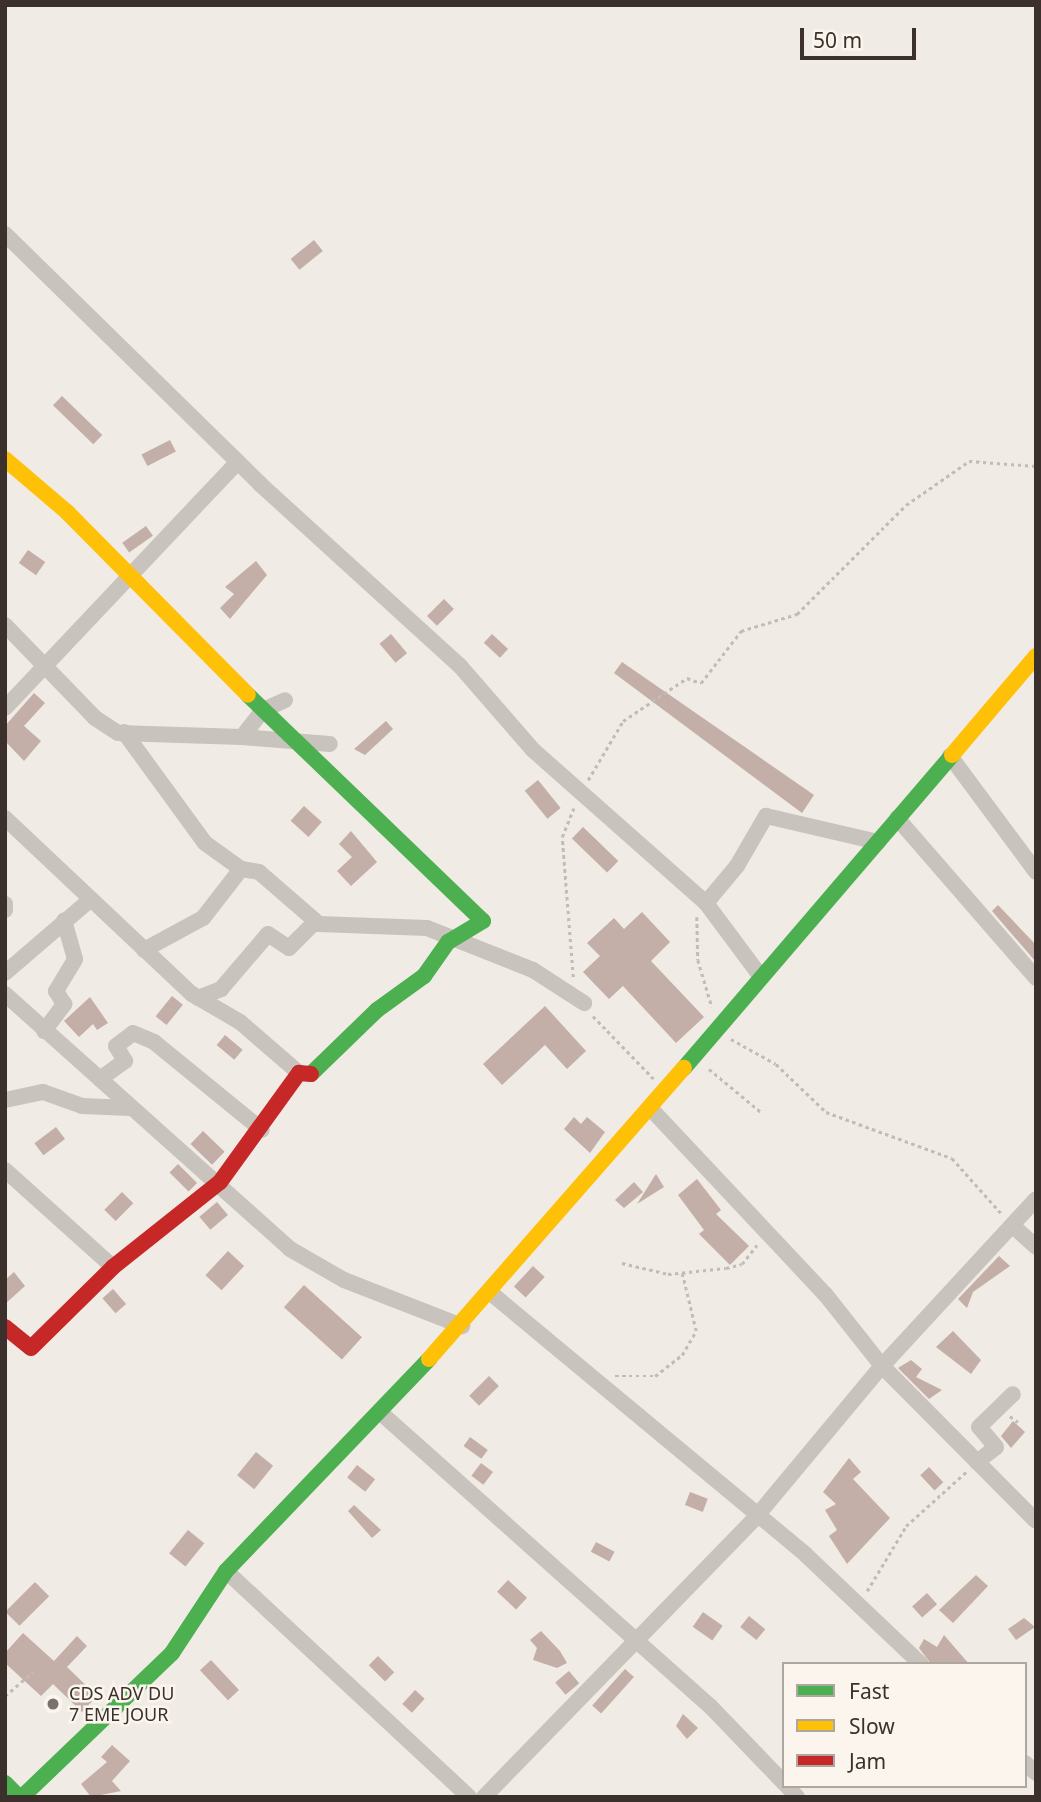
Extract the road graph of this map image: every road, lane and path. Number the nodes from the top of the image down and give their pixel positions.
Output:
1 (5, 234) edge
2 (5, 459) edge
3 (238, 462) junction
4 (1036, 466) edge
5 (128, 580) junction
6 (5, 625) edge
7 (1036, 656) edge
8 (47, 667) junction
9 (285, 700) dead end
10 (5, 708) edge
11 (263, 710) junction
12 (124, 732) junction
13 (242, 737) junction
14 (291, 738) junction
15 (330, 744) dead end
16 (950, 756) junction
17 (580, 795) junction
18 (5, 818) edge
19 (897, 818) junction
20 (878, 842) junction
21 (241, 869) junction
22 (1036, 872) edge
23 (89, 900) junction
24 (706, 903) junction
25 (5, 904) edge
26 (5, 910) edge
27 (64, 921) junction
28 (316, 922) junction
29 (452, 940) junction
30 (144, 950) junction
31 (5, 974) edge
32 (759, 974) junction
33 (1036, 978) edge
34 (5, 994) edge
35 (198, 998) junction
36 (584, 1003) junction
37 (715, 1030) junction
38 (44, 1031) junction
39 (688, 1064) junction
40 (299, 1073) junction
41 (100, 1079) junction
42 (5, 1100) edge
43 (130, 1108) junction
44 (652, 1110) junction
45 (761, 1112) dead end
46 (262, 1130) junction
47 (5, 1170) edge
48 (220, 1182) junction
49 (1036, 1199) edge
50 (1013, 1226) junction
51 (768, 1232) junction
52 (1036, 1247) edge
53 (622, 1263) dead end
54 (113, 1267) junction
55 (682, 1273) junction
56 (492, 1294) junction
57 (462, 1326) junction
58 (5, 1327) edge
59 (882, 1366) junction
60 (610, 1376) dead end
61 (1013, 1394) dead end
62 (382, 1414) junction
63 (977, 1462) junction
64 (756, 1517) junction
65 (1036, 1521) edge
66 (226, 1571) junction
67 (856, 1602) junction
68 (635, 1640) junction
69 (919, 1662) edge
70 (33, 1672) dead end
71 (5, 1696) edge
72 (782, 1780) edge
73 (5, 1783) edge
74 (21, 1797) edge
75 (470, 1797) edge
76 (484, 1797) edge

1 - 3 street
2 - 5 main road
3 - 5 street
3 - 17 street
4 - 17 path
5 - 8 street
5 - 11 main road
6 - 8 street
7 - 16 main road
8 - 10 street
8 - 12 street
9 - 11 street
11 - 13 street
11 - 14 main road
12 - 13 street
12 - 21 street
13 - 14 street
14 - 15 street
14 - 29 main road
16 - 19 main road
16 - 22 street
17 - 24 street
17 - 36 path
18 - 23 street
19 - 20 main road
19 - 33 street
20 - 24 street
20 - 32 main road
21 - 28 street
21 - 30 street
23 - 27 street
23 - 30 street
24 - 32 street
24 - 37 path
25 - 26 street
27 - 31 street
27 - 38 street
28 - 29 street
28 - 35 street
29 - 36 street
29 - 40 main road
30 - 35 street
32 - 37 main road
34 - 38 street
35 - 40 street
36 - 44 path
37 - 39 main road
37 - 50 path
38 - 41 street
39 - 44 main road
39 - 45 path
40 - 46 main road
41 - 43 street
41 - 46 street
42 - 43 street
43 - 48 street
44 - 51 street
44 - 56 main road
46 - 48 main road
47 - 54 street
48 - 54 main road
48 - 57 street
49 - 50 street
50 - 52 street
50 - 59 street
51 - 55 path
51 - 59 street
53 - 55 path
54 - 58 main road
55 - 60 path
56 - 57 main road
56 - 64 street
57 - 62 main road
59 - 63 street
59 - 64 street
61 - 63 street
62 - 66 main road
62 - 68 street
63 - 65 street
63 - 67 path
64 - 67 street
64 - 68 street
66 - 74 main road
66 - 75 street
67 - 69 street
68 - 72 street
68 - 76 street
70 - 71 path
73 - 74 main road

